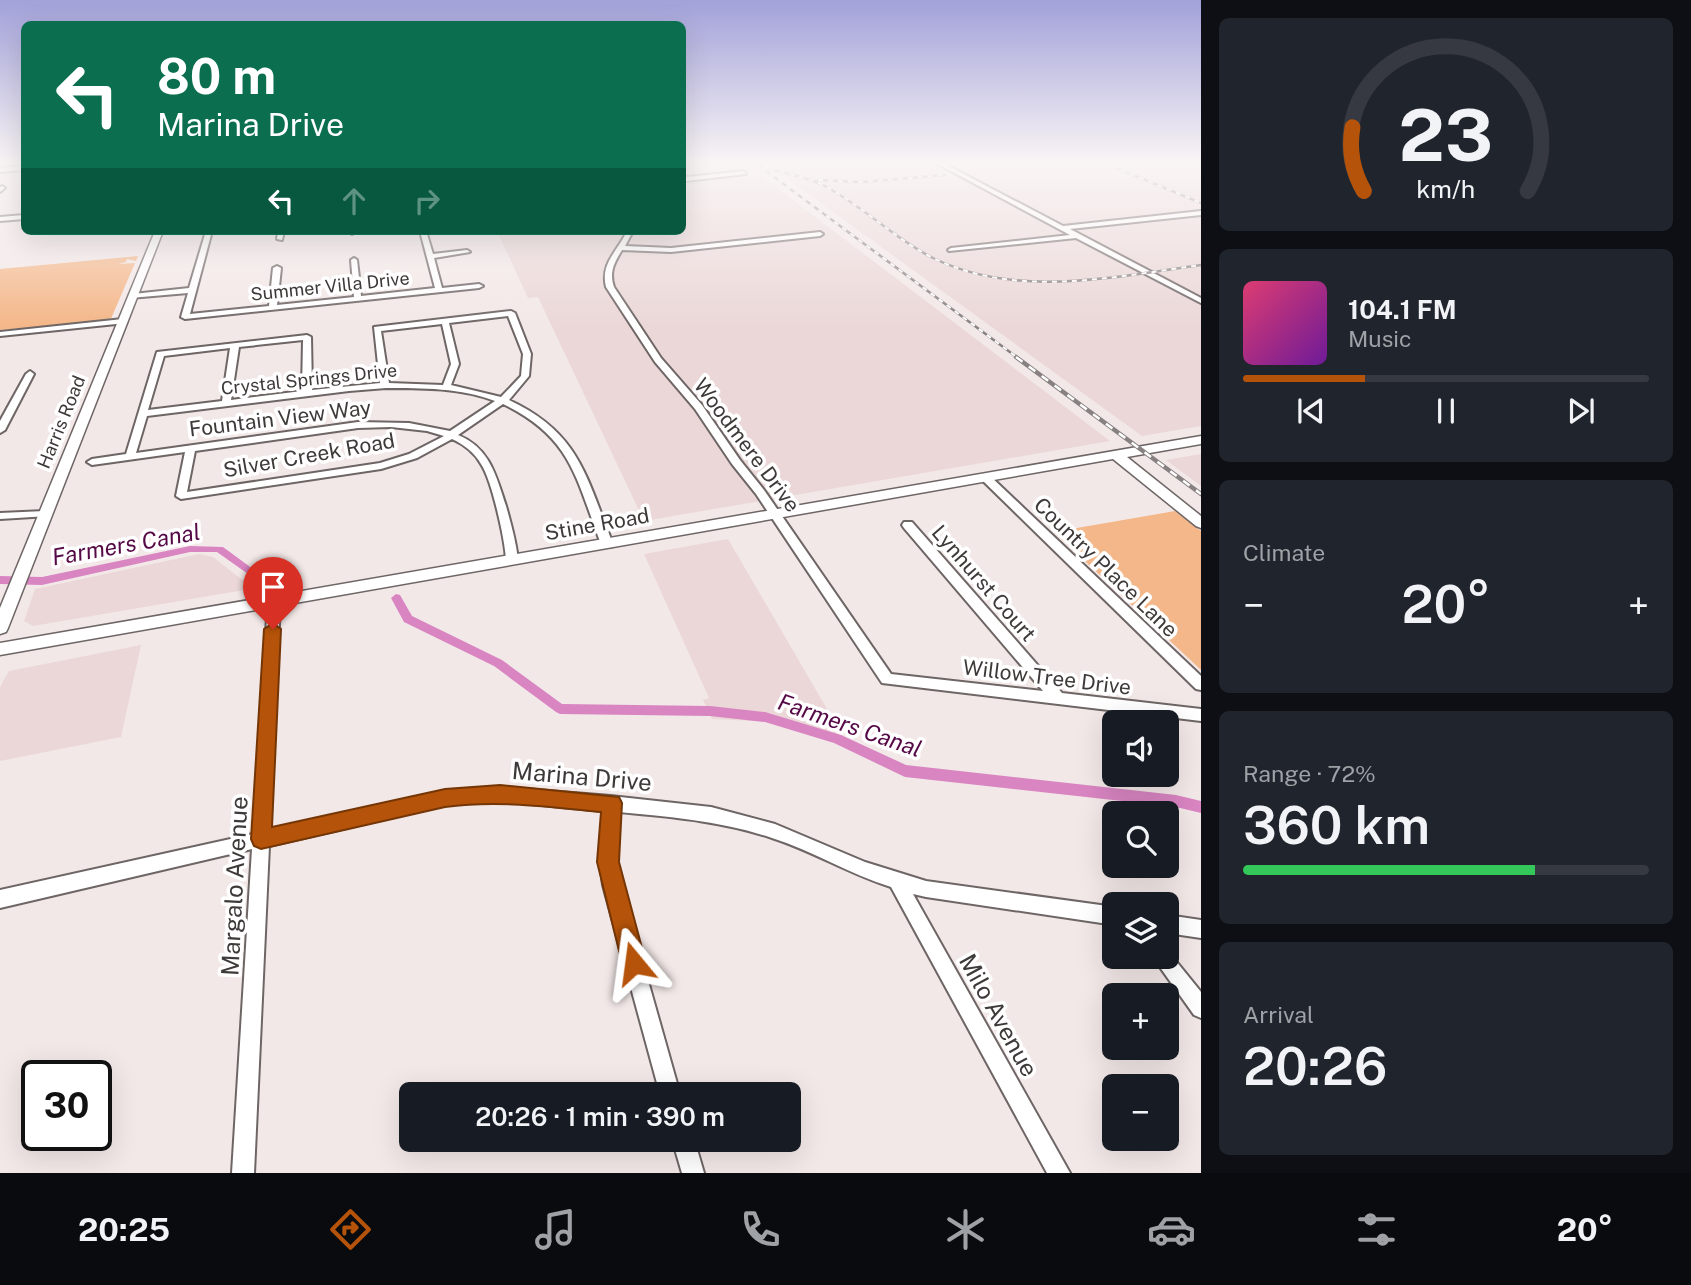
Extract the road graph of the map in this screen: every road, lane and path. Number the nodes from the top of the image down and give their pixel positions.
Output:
1 (21, 217) edge
2 (1042, 217) edge
3 (1167, 217) edge
4 (0, 219) edge
5 (1063, 228) junction
6 (820, 234) dead end
7 (157, 235) edge
8 (208, 235) edge
9 (424, 235) edge
10 (628, 235) edge
11 (1078, 236) junction
12 (620, 248) junction
13 (951, 250) dead end
14 (467, 252) dead end
15 (430, 256) junction
16 (355, 260) dead end
17 (277, 268) dead end
18 (478, 286) dead end
19 (192, 290) junction
20 (439, 290) junction
21 (133, 296) junction
22 (358, 299) junction
23 (1201, 300) edge
24 (273, 308) junction
25 (123, 321) junction
26 (445, 321) junction
27 (0, 334) edge
28 (307, 337) joint
29 (235, 345) junction
30 (160, 354) joint
31 (30, 374) dead end
32 (385, 385) junction
33 (446, 388) junction
34 (307, 393) junction
35 (502, 401) junction
36 (226, 404) junction
37 (142, 414) junction
38 (0, 430) edge
39 (452, 436) junction
40 (1201, 440) edge
41 (191, 449) junction
42 (1115, 454) junction
43 (130, 457) junction
44 (92, 462) dead end
45 (985, 478) junction
46 (45, 514) junction
47 (776, 514) junction
48 (0, 516) edge
49 (1201, 523) edge
50 (908, 525) dead end
51 (607, 544) junction
52 (512, 560) junction
53 (274, 602) junction
54 (0, 628) edge
55 (0, 649) edge
56 (887, 679) joint
57 (1201, 685) edge
58 (1058, 699) junction
59 (1201, 715) edge
60 (611, 803) junction
61 (261, 839) junction
62 (897, 881) junction
63 (0, 899) edge
64 (1102, 914) edge
65 (1179, 926) edge
66 (1201, 929) edge
67 (1172, 969) edge
68 (1201, 1008) edge
69 (667, 1082) edge
70 (686, 1152) edge
71 (243, 1173) edge
72 (692, 1173) edge
73 (1059, 1173) edge

1 - 4 street
2 - 5 street
3 - 5 street
5 - 11 street
6 - 12 street
7 - 21 main road, Harris Road
8 - 19 street
9 - 15 street
10 - 12 street, Woodmere Drive
11 - 13 street
11 - 23 street
12 - 47 street, Woodmere Drive
14 - 15 street
15 - 20 street
16 - 22 street
17 - 24 street
18 - 20 street, Summer Villa Drive
19 - 21 street
19 - 24 street, Summer Villa Drive
20 - 22 street, Summer Villa Drive
21 - 25 main road, Harris Road
22 - 24 street, Summer Villa Drive
25 - 27 street
25 - 46 main road, Harris Road
26 - 32 street
26 - 33 street
26 - 35 street, Silver Creek Road
28 - 29 street
28 - 34 street
29 - 30 street
29 - 36 street
30 - 37 street
31 - 38 street
32 - 33 street, Crystal Springs Drive
32 - 34 street, Crystal Springs Drive
33 - 35 street, Crystal Springs Drive
34 - 36 street, Crystal Springs Drive
35 - 39 street, Silver Creek Road
35 - 51 street, Crystal Springs Drive
36 - 37 street, Crystal Springs Drive
37 - 43 street
39 - 41 street, Fountain View Way
39 - 41 street, Silver Creek Road
39 - 52 street, Fountain View Way
40 - 42 main road, Stine Road
41 - 43 street, Fountain View Way
42 - 45 main road, Stine Road
42 - 49 main road
43 - 44 street, Fountain View Way
45 - 47 main road, Stine Road
45 - 57 street, Country Place Lane
46 - 48 street
46 - 54 main road, Harris Road
47 - 51 main road, Stine Road
47 - 56 street, Woodmere Drive
50 - 58 street, Lynhurst Court
51 - 52 main road, Stine Road
52 - 53 main road, Stine Road
53 - 55 main road, Stine Road
53 - 61 street, Margalo Avenue
56 - 58 street, Willow Tree Drive
58 - 59 street, Willow Tree Drive
60 - 61 street, Marina Drive
60 - 62 street, Marina Drive
60 - 69 street
61 - 63 street, Marina Drive
61 - 71 street, Margalo Avenue
62 - 64 street, Marina Drive
62 - 73 street, Milo Avenue
65 - 66 street
67 - 68 street
70 - 72 street

